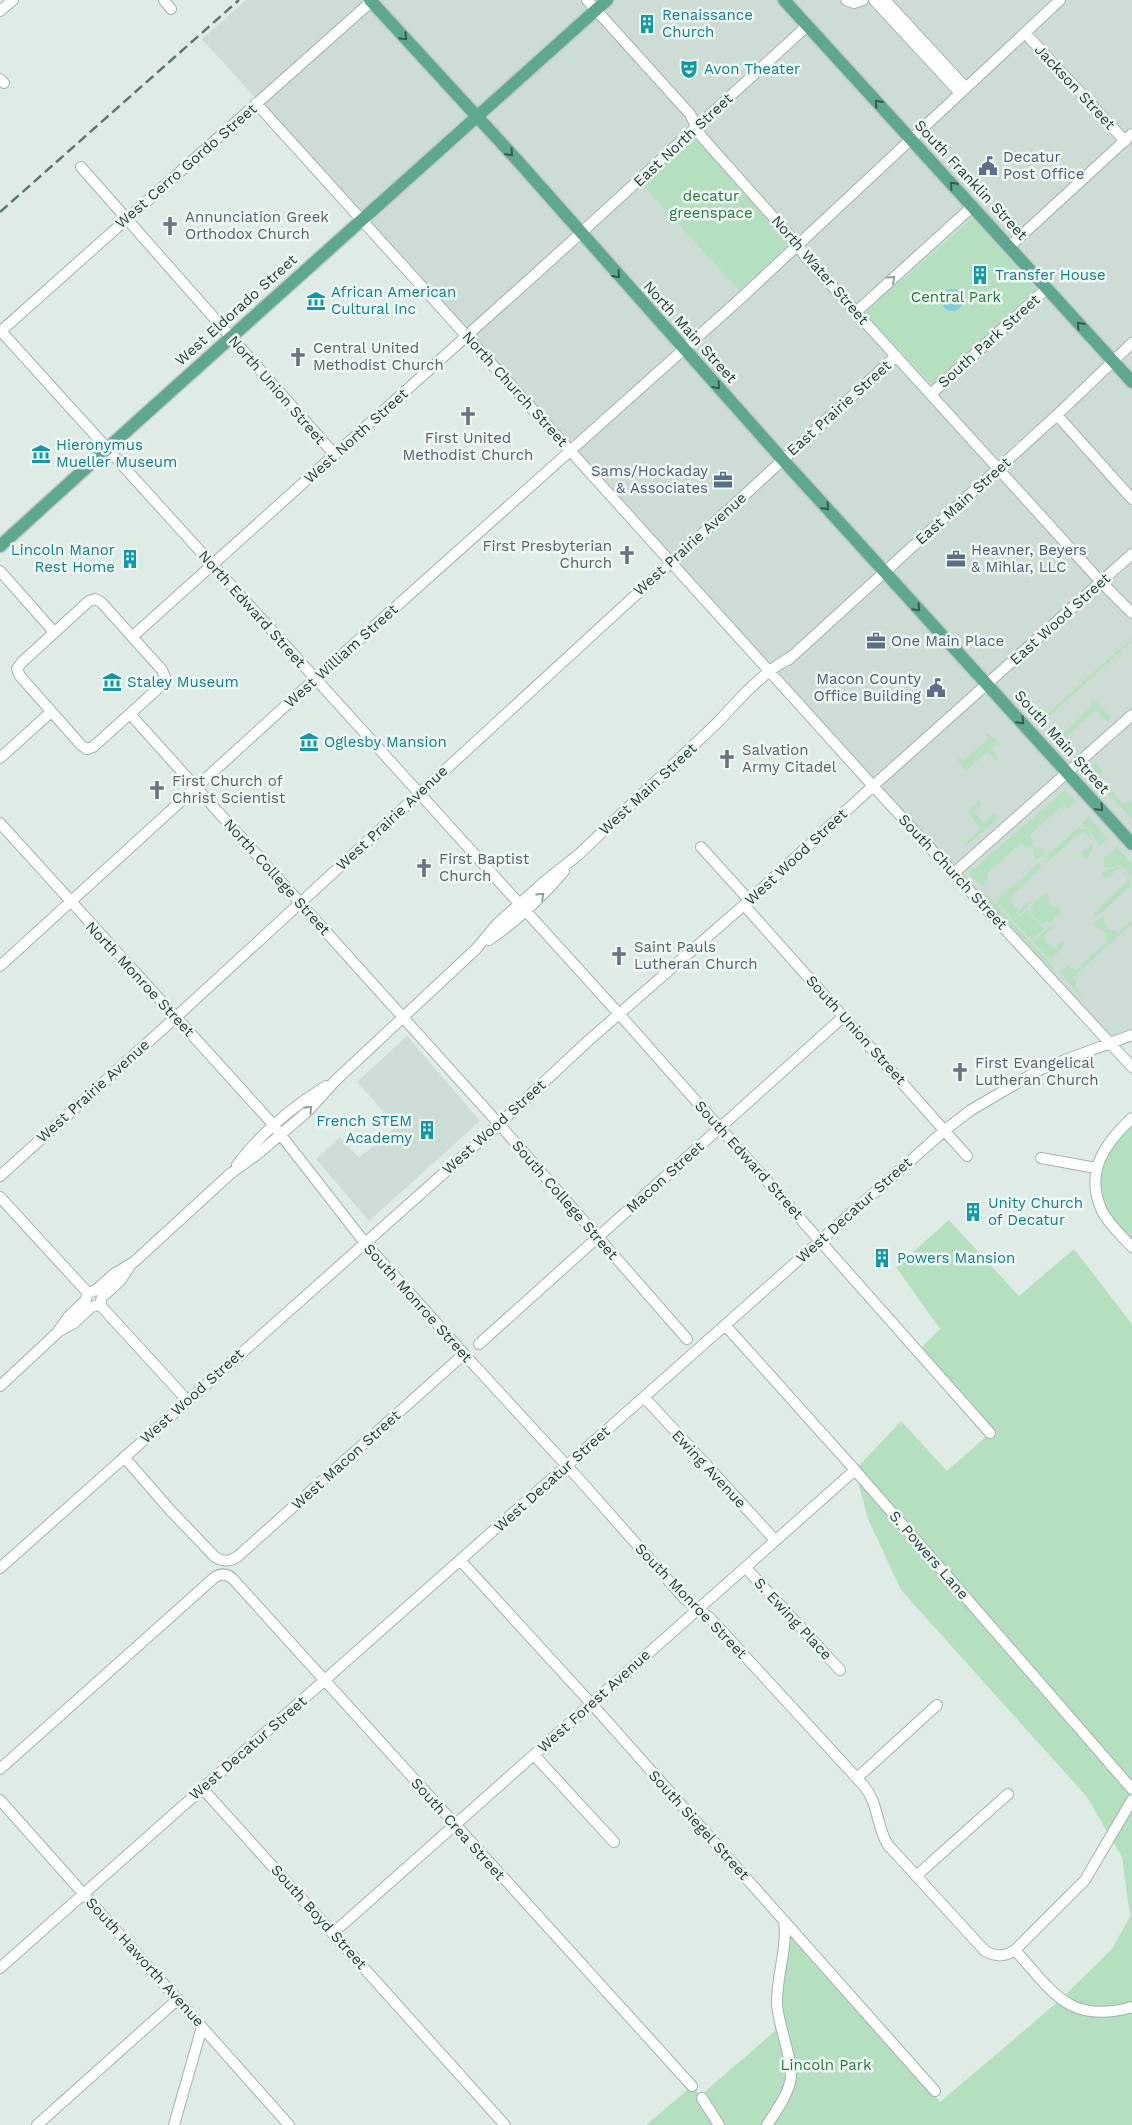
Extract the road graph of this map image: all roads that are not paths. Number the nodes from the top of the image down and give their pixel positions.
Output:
1 (13, 0) edge
2 (164, 0) edge
3 (587, 0) edge
4 (607, 0) edge
5 (784, 0) edge
6 (846, 0) edge
7 (863, 0) edge
8 (874, 0) edge
9 (885, 0) edge
10 (1060, 0) edge
11 (372, 1) edge
12 (172, 9) dead end
13 (596, 10) junction
14 (0, 12) edge
15 (808, 25) junction
16 (1025, 33) junction
17 (963, 90) junction
18 (256, 103) junction
19 (477, 116) junction
20 (697, 127) junction
21 (1128, 137) edge
22 (911, 139) junction
23 (81, 167) dead end
24 (973, 206) junction
25 (127, 217) junction
26 (363, 220) junction
27 (580, 234) junction
28 (798, 245) junction
29 (1010, 246) junction
30 (1047, 288) junction
31 (856, 312) junction
32 (0, 330) edge
33 (467, 336) junction
34 (231, 337) junction
35 (1132, 343) edge
36 (684, 350) junction
37 (896, 356) junction
38 (1112, 361) junction
39 (1132, 382) edge
40 (930, 394) junction
41 (1056, 415) junction
42 (107, 448) junction
43 (571, 451) junction
44 (335, 455) junction
45 (783, 460) junction
46 (998, 468) junction
47 (1132, 499) edge
48 (0, 546) edge
49 (1132, 554) edge
50 (670, 562) junction
51 (213, 566) junction
52 (0, 571) edge
53 (884, 572) junction
54 (1101, 582) junction
55 (1132, 613) edge
56 (54, 632) junction
57 (132, 637) junction
58 (792, 656) joint
59 (772, 673) junction
60 (315, 679) junction
61 (988, 685) junction
62 (51, 712) junction
63 (130, 714) junction
64 (1132, 714) edge
65 (0, 758) edge
66 (1069, 772) junction
67 (873, 786) junction
68 (195, 787) junction
69 (419, 792) junction
70 (0, 823) edge
71 (1132, 844) edge
72 (701, 847) dead end
73 (954, 873) junction
74 (69, 902) junction
75 (746, 902) junction
76 (301, 903) junction
77 (522, 907) junction
78 (0, 966) edge
79 (620, 1015) junction
80 (843, 1016) junction
81 (176, 1017) junction
82 (404, 1017) junction
83 (1132, 1035) edge
84 (1110, 1043) junction
85 (1132, 1067) edge
86 (336, 1080) junction
87 (1132, 1118) edge
88 (499, 1124) junction
89 (273, 1126) junction
90 (720, 1128) junction
91 (945, 1130) junction
92 (280, 1135) junction
93 (968, 1156) dead end
94 (1041, 1158) dead end
95 (1096, 1168) junction
96 (230, 1174) junction
97 (0, 1176) edge
98 (0, 1197) edge
99 (598, 1237) junction
100 (821, 1240) junction
101 (364, 1243) junction
102 (1132, 1248) edge
103 (94, 1299) junction
104 (725, 1325) junction
105 (687, 1339) dead end
106 (479, 1344) dead end
107 (464, 1354) junction
108 (0, 1386) edge
109 (644, 1397) junction
110 (187, 1400) junction
111 (990, 1433) dead end
112 (124, 1457) junction
113 (566, 1467) junction
114 (855, 1470) junction
115 (775, 1540) junction
116 (460, 1560) junction
117 (745, 1567) junction
118 (0, 1568) edge
119 (698, 1609) junction
120 (840, 1670) dead end
121 (324, 1680) junction
122 (591, 1704) junction
123 (937, 1705) dead end
124 (534, 1754) junction
125 (0, 1769) edge
126 (857, 1778) junction
127 (202, 1788) junction
128 (1132, 1788) edge
129 (1008, 1794) dead end
130 (0, 1800) edge
131 (1132, 1800) edge
132 (455, 1826) junction
133 (614, 1842) dead end
134 (916, 1876) junction
135 (83, 1893) junction
136 (784, 1919) junction
137 (334, 1933) junction
138 (1015, 1950) junction
139 (0, 1968) edge
140 (178, 2000) junction
141 (1132, 2008) edge
142 (202, 2027) junction
143 (692, 2086) dead end
144 (935, 2092) dead end
145 (702, 2098) dead end
146 (37, 2125) edge
147 (174, 2125) edge
148 (289, 2125) edge
149 (506, 2125) edge
150 (719, 2125) edge
151 (767, 2125) edge

1 - 14 street
2 - 12 street
3 - 13 street, North Water Street
4 - 13 main road, West Eldorado Street
5 - 15 main road, South Franklin Street
6 - 7 street
8 - 17 street
9 - 17 street
10 - 16 street, West William Street
11 - 18 street, West Cerro Gordo Street
11 -> 19 main road, North Main Street
13 - 19 main road, West Eldorado Street
13 - 20 street, North Water Street
15 - 20 street, East North Street
22 -> 15 main road, South Franklin Street
16 - 17 street, West William Street
16 - 21 street, Jackson Street
17 - 22 street, West William Street
18 - 25 street, West Cerro Gordo Street
18 - 26 street, North Church Street
19 - 26 main road, West Eldorado Street
19 -> 27 main road, North Main Street
20 - 27 street, East North Street
20 - 28 street, North Water Street
21 - 29 street
24 -> 22 main road, South Franklin Street
22 - 28 street, West William Street
23 - 25 street, North Union Street
24 - 29 main road, South Franklin Street
31 -> 24 street
25 - 32 street, West Cerro Gordo Street
25 - 34 street, North Union Street
26 - 33 street, North Church Street
26 - 34 main road, West Eldorado Street
27 - 33 street, West North Street
27 -> 36 main road, North Main Street
28 - 31 street, North Water Street
28 - 36 street, West William Street
29 - 30 main road, South Franklin Street
38 -> 30 main road, South Franklin Street
30 - 40 street, South Park Street
31 - 37 street, North Water Street
32 - 42 street, North Edward Street
33 - 43 street, North Church Street
33 - 44 street, West North Street
34 - 42 main road, West Eldorado Street
34 - 44 street, North Union Street
35 - 38 street, East Main Street
36 - 43 street, West William Street
36 -> 45 main road, North Main Street
37 - 40 street, North Water Street
37 - 45 street, East Prairie Street
38 - 39 main road, South Franklin Street
38 - 41 street, East Main Street
40 - 46 street, North Water Street
41 - 46 street, East Main Street
41 - 47 street
42 - 48 main road, West Eldorado Street
42 - 51 street, North Edward Street
43 - 50 street, North Church Street
43 - 60 street, West William Street
44 - 51 street, West North Street
45 - 50 street, West Prairie Avenue
45 -> 53 main road, North Main Street
46 - 53 street, East Main Street
46 - 54 street, North Water Street
49 - 54 street, East Wood Street
50 - 59 street, North Church Street
50 - 69 street, West Prairie Avenue
51 - 57 street, West North Street
51 - 60 street, North Edward Street
52 - 56 street
53 - 58 street, East Main Street
53 -> 61 main road, North Main Street
54 - 55 street, North Water Street
54 - 61 street, East Wood Street
56 - 57 street
56 - 62 street
57 - 63 street
58 - 59 street, West Main Street
59 - 67 street, South Church Street
59 - 77 street, West Main Street
60 - 68 street, West William Street
60 - 69 street, North Edward Street
61 -> 66 main road, South Main Street
61 - 67 street, West Wood Street
62 - 63 street
62 - 65 street
63 - 68 street, North College Street
64 - 66 street
66 -> 71 main road, South Main Street
66 - 73 street
67 - 73 street, South Church Street
67 - 75 street, West Wood Street
68 - 74 street, West William Street
68 - 76 street, North College Street
69 - 76 street, West Prairie Avenue
69 - 77 street, North Edward Street
70 - 74 street, North Monroe Street
72 - 75 street, South Union Street
73 - 84 street, South Church Street
74 - 78 street, West William Street
74 - 81 street, North Monroe Street
75 - 79 street, West Wood Street
75 - 80 street, South Union Street
76 - 81 street, West Prairie Avenue
76 - 82 street, North College Street
77 - 79 street, South Edward Street
77 - 82 street, West Main Street
79 - 88 street, West Wood Street
79 - 90 street, South Edward Street
80 - 90 street, Macon Street
80 - 91 street, South Union Street
81 - 89 street, North Monroe Street
81 - 97 street, West Prairie Avenue
82 - 86 street, West Main Street
82 - 88 street, South College Street
83 - 84 street, West Decatur Street
84 - 85 street, South Church Street
84 - 91 street, West Decatur Street
86 - 89 street, West Main Street
92 -> 86 street, West Main Street
87 - 95 street
88 - 99 street, South College Street
88 - 101 street, West Wood Street
89 - 92 street, North Monroe Street
89 - 96 street, West Main Street
90 - 99 street, Macon Street
90 - 100 street, South Edward Street
91 - 93 street, South Union Street
91 - 100 street, West Decatur Street
92 - 96 street, West Main Street
92 - 101 street, South Monroe Street
94 - 95 street
95 - 102 street
96 - 103 street, West Main Street
98 - 103 street
99 - 105 street, South College Street
99 - 106 street
100 - 104 street, West Decatur Street
100 - 111 street, South Edward Street
101 - 107 street, South Monroe Street
101 - 110 street, West Wood Street
103 - 108 street, West Main Street
103 - 110 street
104 - 109 street, West Decatur Street
104 - 114 street, S. Powers Lane
107 - 112 street, West Macon Street
107 - 113 street, South Monroe Street
109 - 113 street, West Decatur Street
109 - 115 street, Ewing Avenue
110 - 112 street, West Wood Street
112 - 118 street, West Wood Street
113 - 116 street, West Decatur Street
113 - 119 street, South Monroe Street
114 - 115 street, West Forest Avenue
114 - 128 street, S. Powers Lane
115 - 117 street, West Forest Avenue
116 - 121 street, West Decatur Street
116 - 122 street, South Siegel Street
117 - 119 street, West Forest Avenue
117 - 120 street, S. Ewing Place
119 - 122 street, West Forest Avenue
119 - 126 street, South Monroe Street
121 - 125 street, South Crea Street
121 - 127 street, West Decatur Street
121 - 132 street, South Crea Street
122 - 124 street, West Forest Avenue
122 - 136 street, South Siegel Street
123 - 126 street
124 - 132 street, West Forest Avenue
124 - 133 street
126 - 134 street, South Monroe Street
127 - 135 street, West Decatur Street
127 - 137 street, South Boyd Street
129 - 134 street
130 - 135 street, South Haworth Avenue
131 - 138 street
132 - 137 street, West Forest Avenue
132 - 143 street, South Crea Street
134 - 138 street, South Monroe Street
135 - 139 street, West Decatur Street
135 - 140 street, South Haworth Avenue
136 - 144 street, South Siegel Street
136 - 151 street
137 - 149 street, South Boyd Street
138 - 141 street
140 - 142 street, South Haworth Avenue
140 - 146 street
142 - 147 street
142 - 148 street, South Haworth Avenue
145 - 150 street

